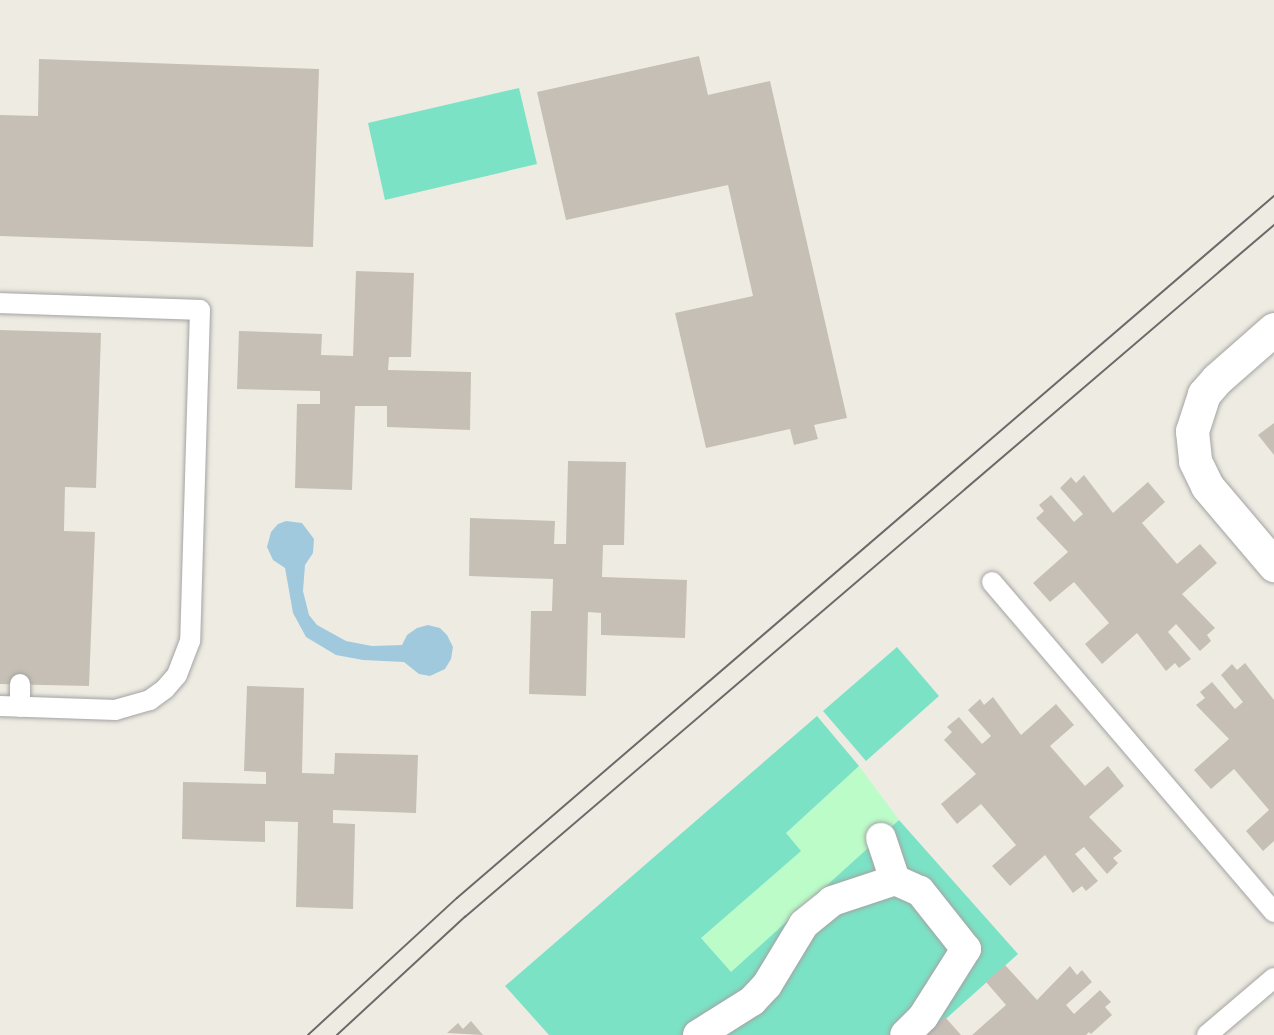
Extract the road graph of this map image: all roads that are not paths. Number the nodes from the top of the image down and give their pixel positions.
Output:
1 (0, 303) edge
2 (1274, 329) edge
3 (1274, 565) edge
4 (992, 582) dead end
5 (20, 684) dead end
6 (10, 706) edge
7 (881, 838) dead end
8 (895, 880) junction
9 (1274, 912) edge
10 (1274, 978) edge
11 (698, 1035) edge
12 (905, 1035) edge
13 (1207, 1035) edge

1 - 6 lane
2 - 3 street
4 - 9 lane
5 - 6 lane
7 - 8 street
8 - 11 street
8 - 12 street
10 - 13 lane

